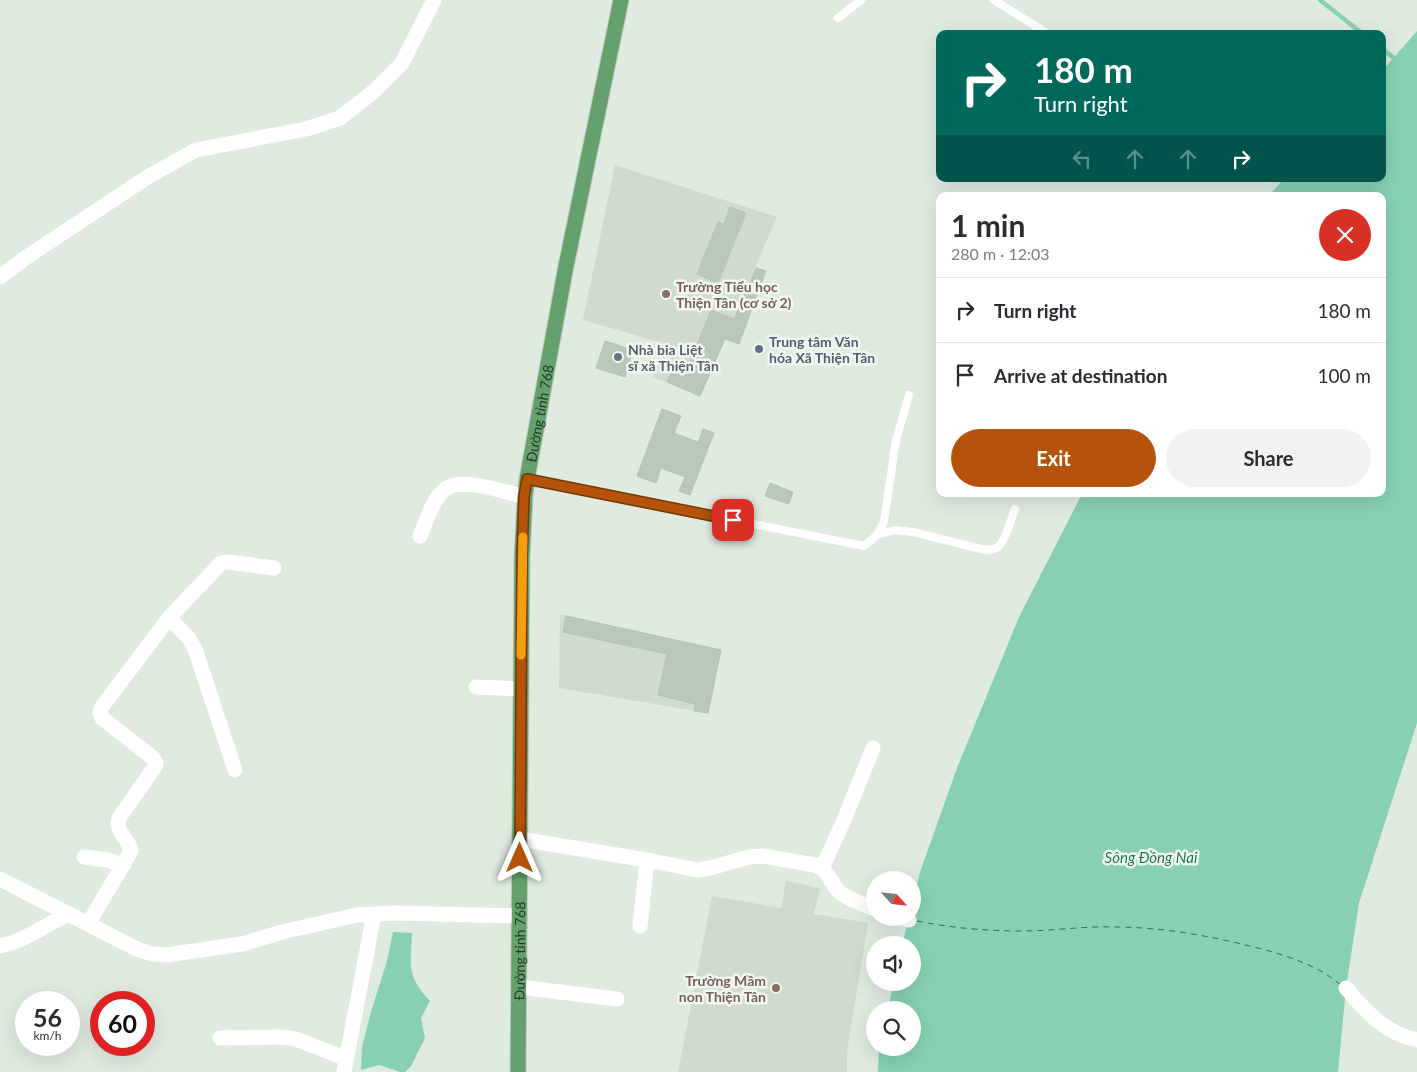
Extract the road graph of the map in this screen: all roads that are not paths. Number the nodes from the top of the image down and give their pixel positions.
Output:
1 (434, 0) edge
2 (620, 0) edge
3 (862, 0) edge
4 (994, 0) edge
5 (838, 18) dead end
6 (1042, 30) edge
7 (0, 277) edge
8 (909, 395) dead end
9 (527, 479) junction
10 (524, 497) junction
11 (1015, 509) dead end
12 (877, 535) junction
13 (420, 536) dead end
14 (274, 568) dead end
15 (168, 618) junction
16 (476, 687) dead end
17 (520, 689) junction
18 (873, 748) dead end
19 (235, 770) dead end
20 (520, 839) junction
21 (84, 857) dead end
22 (647, 860) junction
23 (124, 866) junction
24 (822, 868) junction
25 (0, 879) edge
26 (866, 906) edge
27 (68, 914) junction
28 (374, 914) junction
29 (519, 916) junction
30 (88, 924) junction
31 (640, 926) dead end
32 (0, 946) edge
33 (519, 987) junction
34 (1346, 988) dead end
35 (617, 998) dead end
36 (220, 1038) dead end
37 (1417, 1040) edge
38 (345, 1065) edge
39 (518, 1072) edge

1 - 7 street
2 - 9 main road, Đường tỉnh 768
3 - 5 lane
4 - 6 lane
8 - 12 lane
9 - 10 main road, Đường tỉnh 768
9 - 12 lane
10 - 13 street
10 - 17 main road, Đường tỉnh 768
11 - 12 lane
14 - 15 street
15 - 19 street
15 - 23 street
16 - 17 street
17 - 20 main road, Đường tỉnh 768
18 - 24 street
20 - 22 street
20 - 29 main road, Đường tỉnh 768
21 - 23 street
22 - 24 street
22 - 31 street
23 - 30 street
24 - 26 street
25 - 27 street
27 - 30 street
27 - 32 street
28 - 29 street
28 - 30 street
28 - 38 street
29 - 33 main road, Đường tỉnh 768
33 - 35 street
33 - 39 main road, Đường tỉnh 768
34 - 37 street
36 - 38 street

